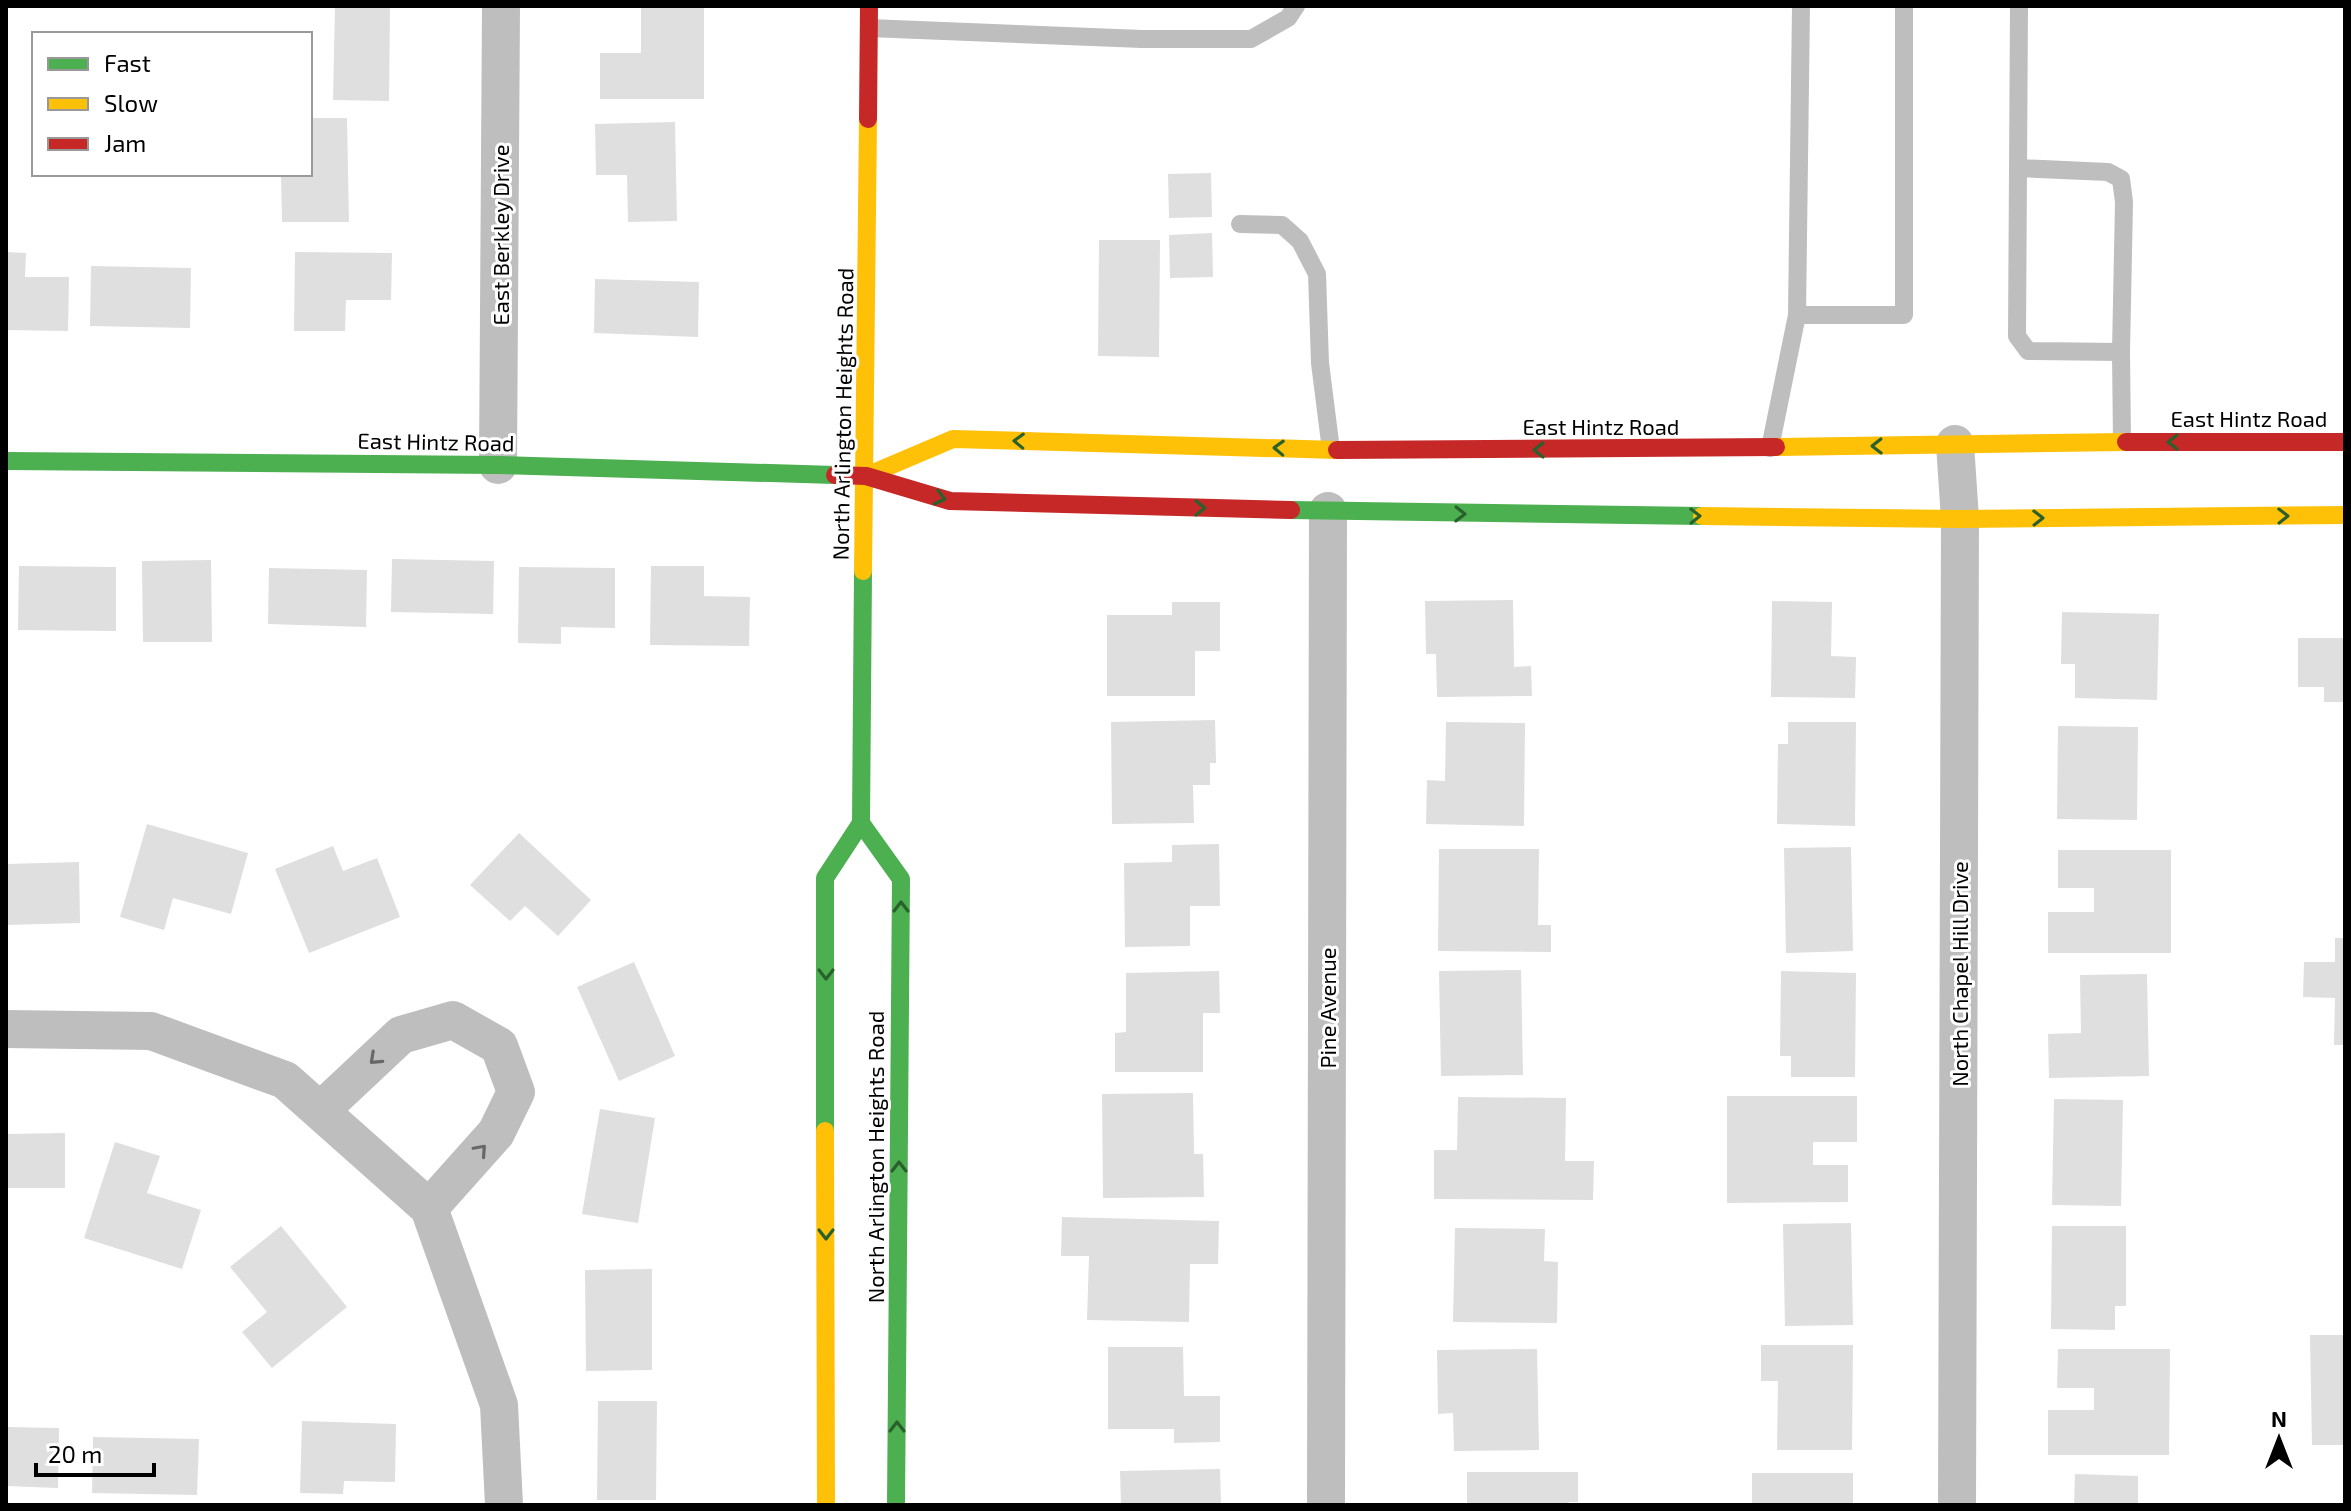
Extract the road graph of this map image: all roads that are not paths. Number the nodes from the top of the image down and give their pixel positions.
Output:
1 (501, 6) edge
2 (869, 6) edge
3 (1296, 6) edge
4 (1801, 6) edge
5 (1904, 6) edge
6 (2019, 6) edge
7 (869, 28) junction
8 (2018, 168) junction
9 (1240, 224) dead end
10 (1797, 315) junction
11 (2121, 352) junction
12 (2122, 442) junction
13 (2345, 442) edge
14 (1955, 444) junction
15 (1770, 448) junction
16 (1331, 450) junction
17 (6, 461) edge
18 (498, 465) junction
19 (866, 476) junction
20 (1328, 511) junction
21 (2345, 515) edge
22 (1960, 519) junction
23 (861, 823) junction
24 (6, 1029) edge
25 (320, 1111) junction
26 (429, 1208) junction
27 (504, 1505) edge
28 (826, 1505) edge
29 (896, 1505) edge
30 (1326, 1505) edge
31 (1957, 1505) edge

1 - 18 street, East Berkley Drive
2 - 7 main road, North Arlington Heights Road
3 - 7 lane
4 - 10 lane
5 - 10 lane
6 - 8 lane
7 - 19 main road, North Arlington Heights Road
8 - 11 lane
8 - 11 lane
9 - 16 lane
10 - 15 lane
11 - 12 lane
13 -> 12 main road, East Hintz Road
12 - 14 main road, East Hintz Road
14 -> 15 main road, East Hintz Road
14 - 22 street, North Chapel Hill Drive
15 -> 16 main road, East Hintz Road
16 -> 19 main road, East Hintz Road
17 - 18 main road, East Hintz Road
18 - 19 main road, East Hintz Road
19 -> 20 main road, East Hintz Road
19 - 23 main road, North Arlington Heights Road
20 -> 22 main road, East Hintz Road
20 - 30 street, Pine Avenue
22 -> 21 main road, East Hintz Road
22 - 31 street, North Chapel Hill Drive
23 -> 28 main road
29 -> 23 main road, North Arlington Heights Road
24 - 25 street
25 - 26 street
26 -> 25 street
26 - 27 street

